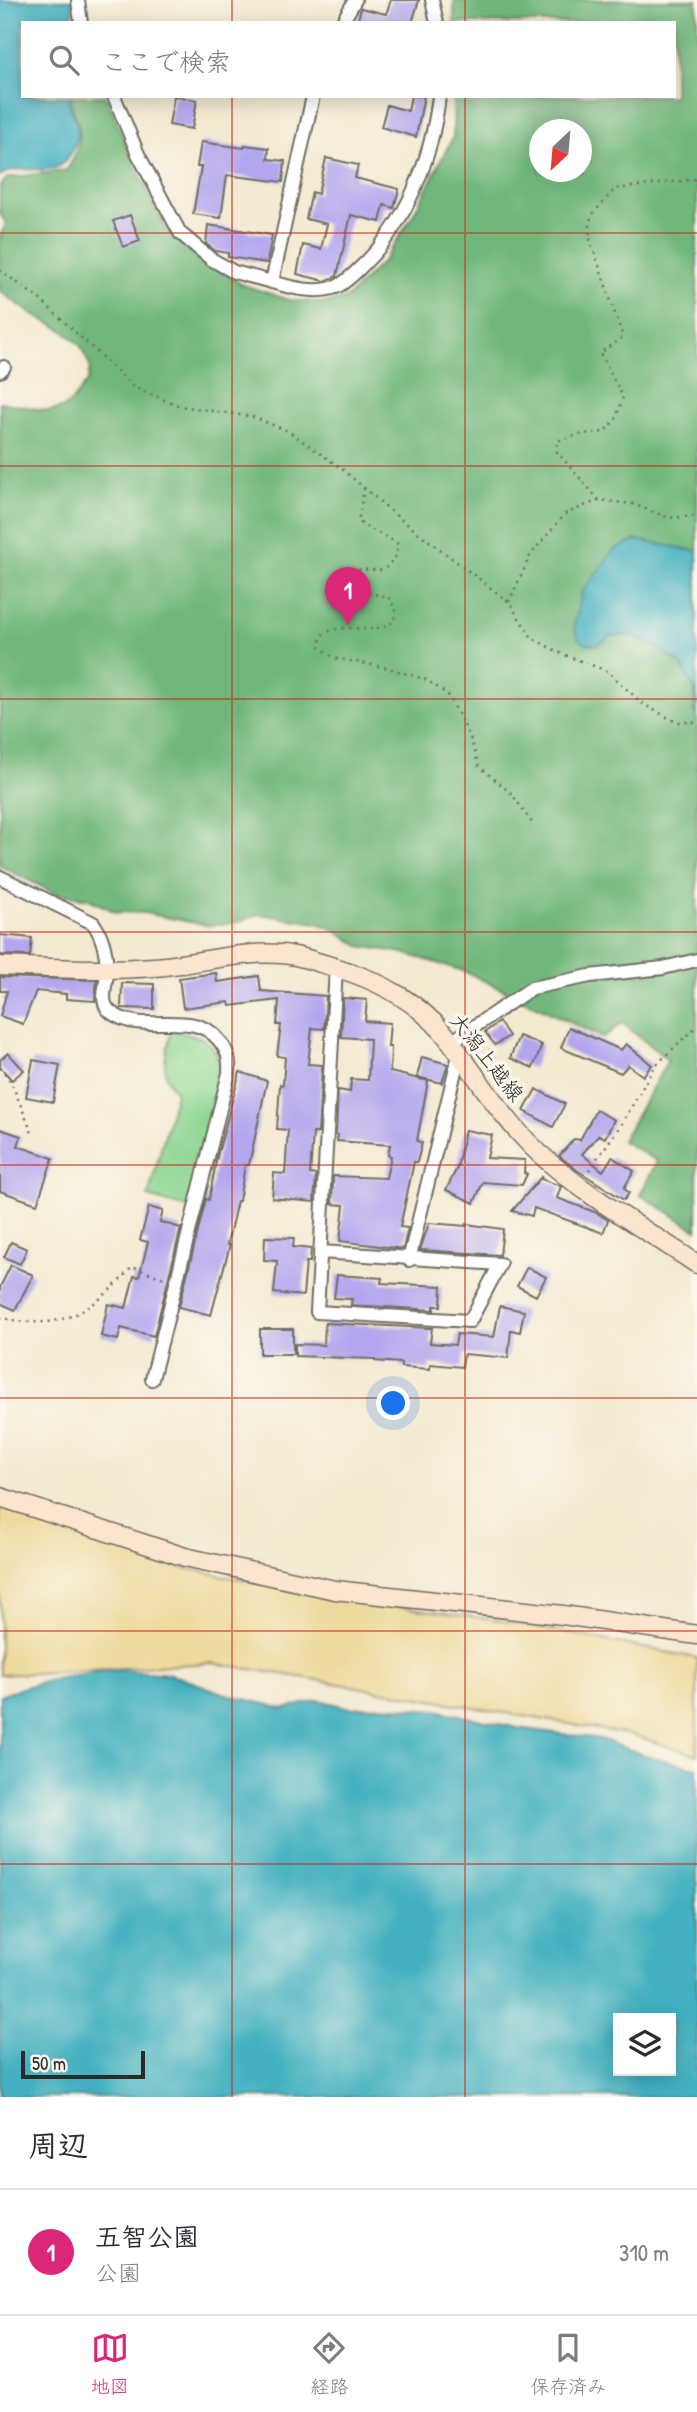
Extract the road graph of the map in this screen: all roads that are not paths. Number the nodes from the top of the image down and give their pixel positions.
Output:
1 (78, 0) edge
2 (355, 0) edge
3 (432, 0) edge
4 (81, 21) edge
5 (343, 21) edge
6 (437, 21) edge
7 (115, 98) edge
8 (313, 98) edge
9 (439, 98) edge
10 (272, 282) junction
11 (0, 877) edge
12 (697, 960) edge
13 (0, 966) edge
14 (336, 968) junction
15 (107, 970) junction
16 (455, 1049) junction
17 (321, 1252) junction
18 (409, 1260) junction
19 (697, 1264) edge
20 (152, 1379) dead end
21 (0, 1497) edge
22 (697, 1635) edge

1 - 4 street
2 - 5 street
3 - 6 street
7 - 10 street
8 - 10 street
9 - 10 street
11 - 15 street
12 - 16 street
13 - 15 main road, 大潟上越線
14 - 15 main road, 大潟上越線
14 - 16 main road, 大潟上越線
14 - 17 street
15 - 20 street
16 - 18 street
16 - 19 main road, 大潟上越線
17 - 18 street
17 - 18 street
21 - 22 main road

